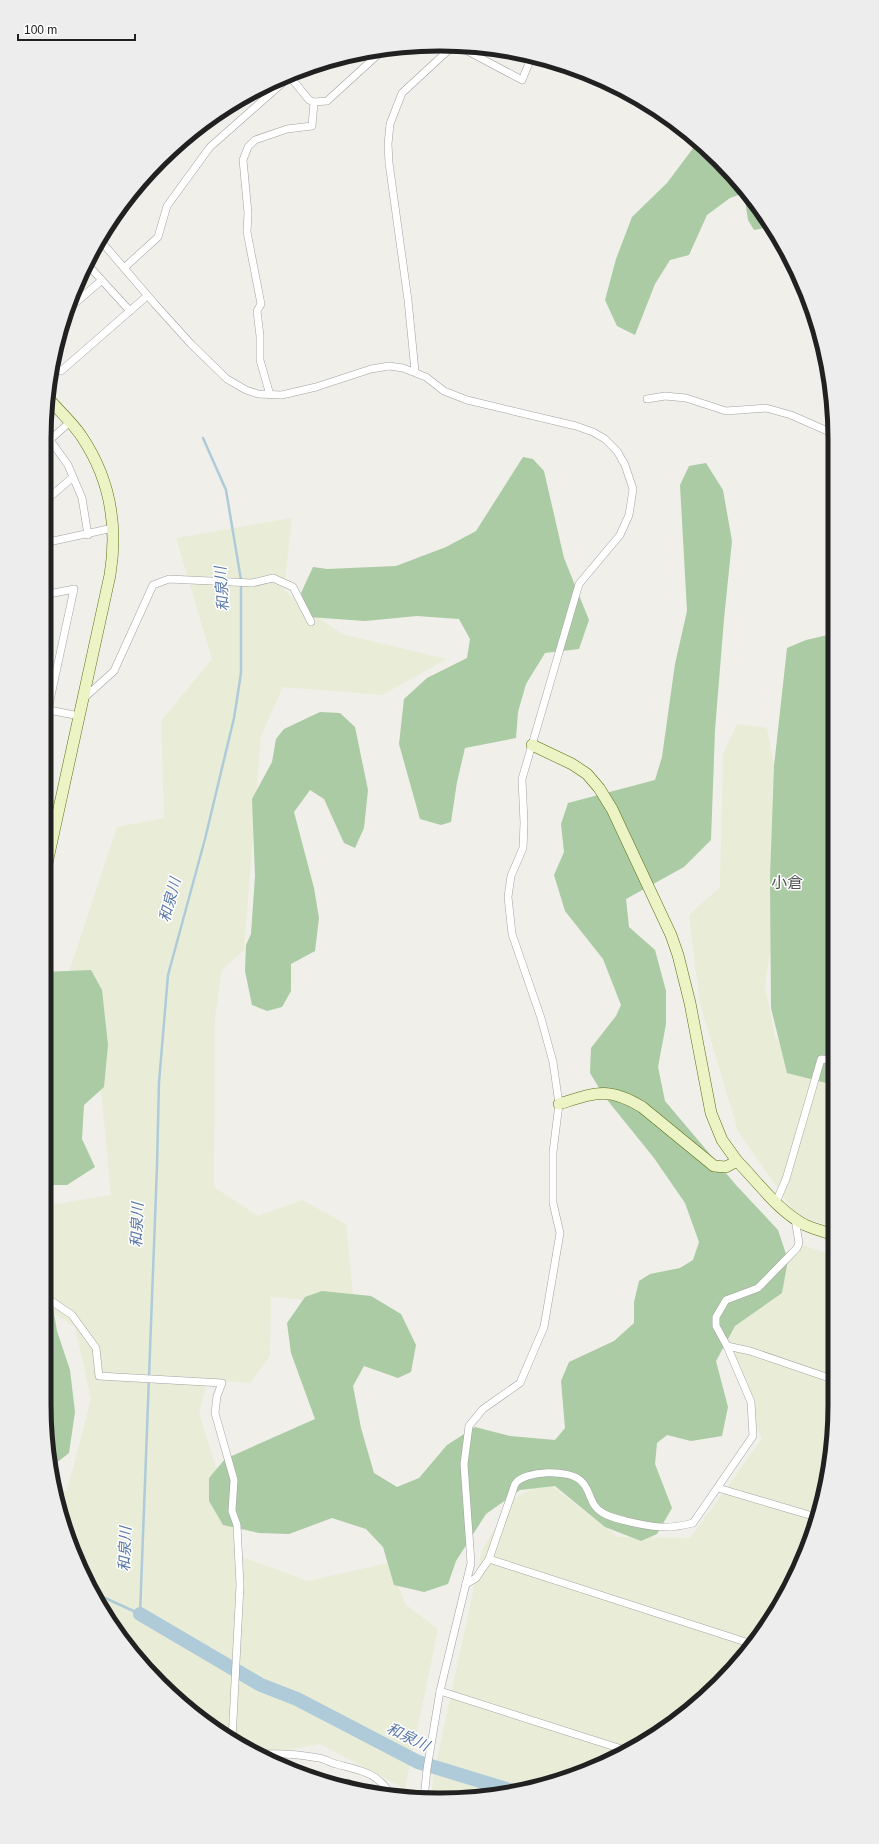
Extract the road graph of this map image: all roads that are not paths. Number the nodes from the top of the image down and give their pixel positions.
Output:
1 (447, 51) edge
2 (470, 52) edge
3 (376, 56) edge
4 (530, 62) edge
5 (295, 80) edge
6 (276, 88) edge
7 (314, 102) junction
8 (104, 244) edge
9 (91, 268) edge
10 (124, 268) junction
11 (102, 280) junction
12 (147, 296) junction
13 (77, 301) edge
14 (130, 311) junction
15 (57, 368) edge
16 (415, 371) junction
17 (270, 395) junction
18 (647, 399) dead end
19 (53, 403) edge
20 (70, 422) junction
21 (828, 431) edge
22 (51, 439) edge
23 (51, 441) edge
24 (73, 477) junction
25 (51, 496) edge
26 (113, 528) junction
27 (88, 534) junction
28 (51, 542) edge
29 (51, 594) edge
30 (311, 622) dead end
31 (51, 688) edge
32 (83, 700) junction
33 (51, 710) edge
34 (79, 716) junction
35 (532, 745) junction
36 (51, 845) edge
37 (828, 1060) edge
38 (559, 1104) junction
39 (737, 1161) junction
40 (776, 1202) junction
41 (795, 1219) junction
42 (828, 1232) edge
43 (51, 1301) edge
44 (726, 1346) junction
45 (828, 1378) edge
46 (718, 1488) junction
47 (811, 1516) edge
48 (489, 1559) junction
49 (466, 1584) junction
50 (747, 1642) edge
51 (440, 1691) junction
52 (232, 1733) edge
53 (620, 1748) edge
54 (268, 1753) edge
55 (387, 1790) edge
56 (425, 1792) edge

1 - 16 street
2 - 4 street
3 - 7 street
5 - 7 street
6 - 10 street
7 - 17 street
8 - 10 street
9 - 11 street
10 - 12 street
11 - 13 street
11 - 14 street
12 - 14 street
12 - 17 street
14 - 15 street
16 - 17 street
16 - 35 street
18 - 21 street
19 - 20 street
20 - 22 street
20 - 26 street
23 - 24 street
24 - 25 street
24 - 27 street
26 - 27 street
26 - 32 street
27 - 28 street
29 - 31 street
30 - 32 street
32 - 34 street
33 - 34 street
34 - 36 street
35 - 38 street
35 - 39 street
37 - 40 street
38 - 39 street
38 - 49 street
39 - 40 street
40 - 41 street
41 - 42 street
41 - 44 street
43 - 52 street
44 - 45 street
44 - 46 street
46 - 47 street
46 - 48 street
48 - 49 street
48 - 50 street
49 - 51 street
51 - 53 street
51 - 56 street
54 - 55 street

